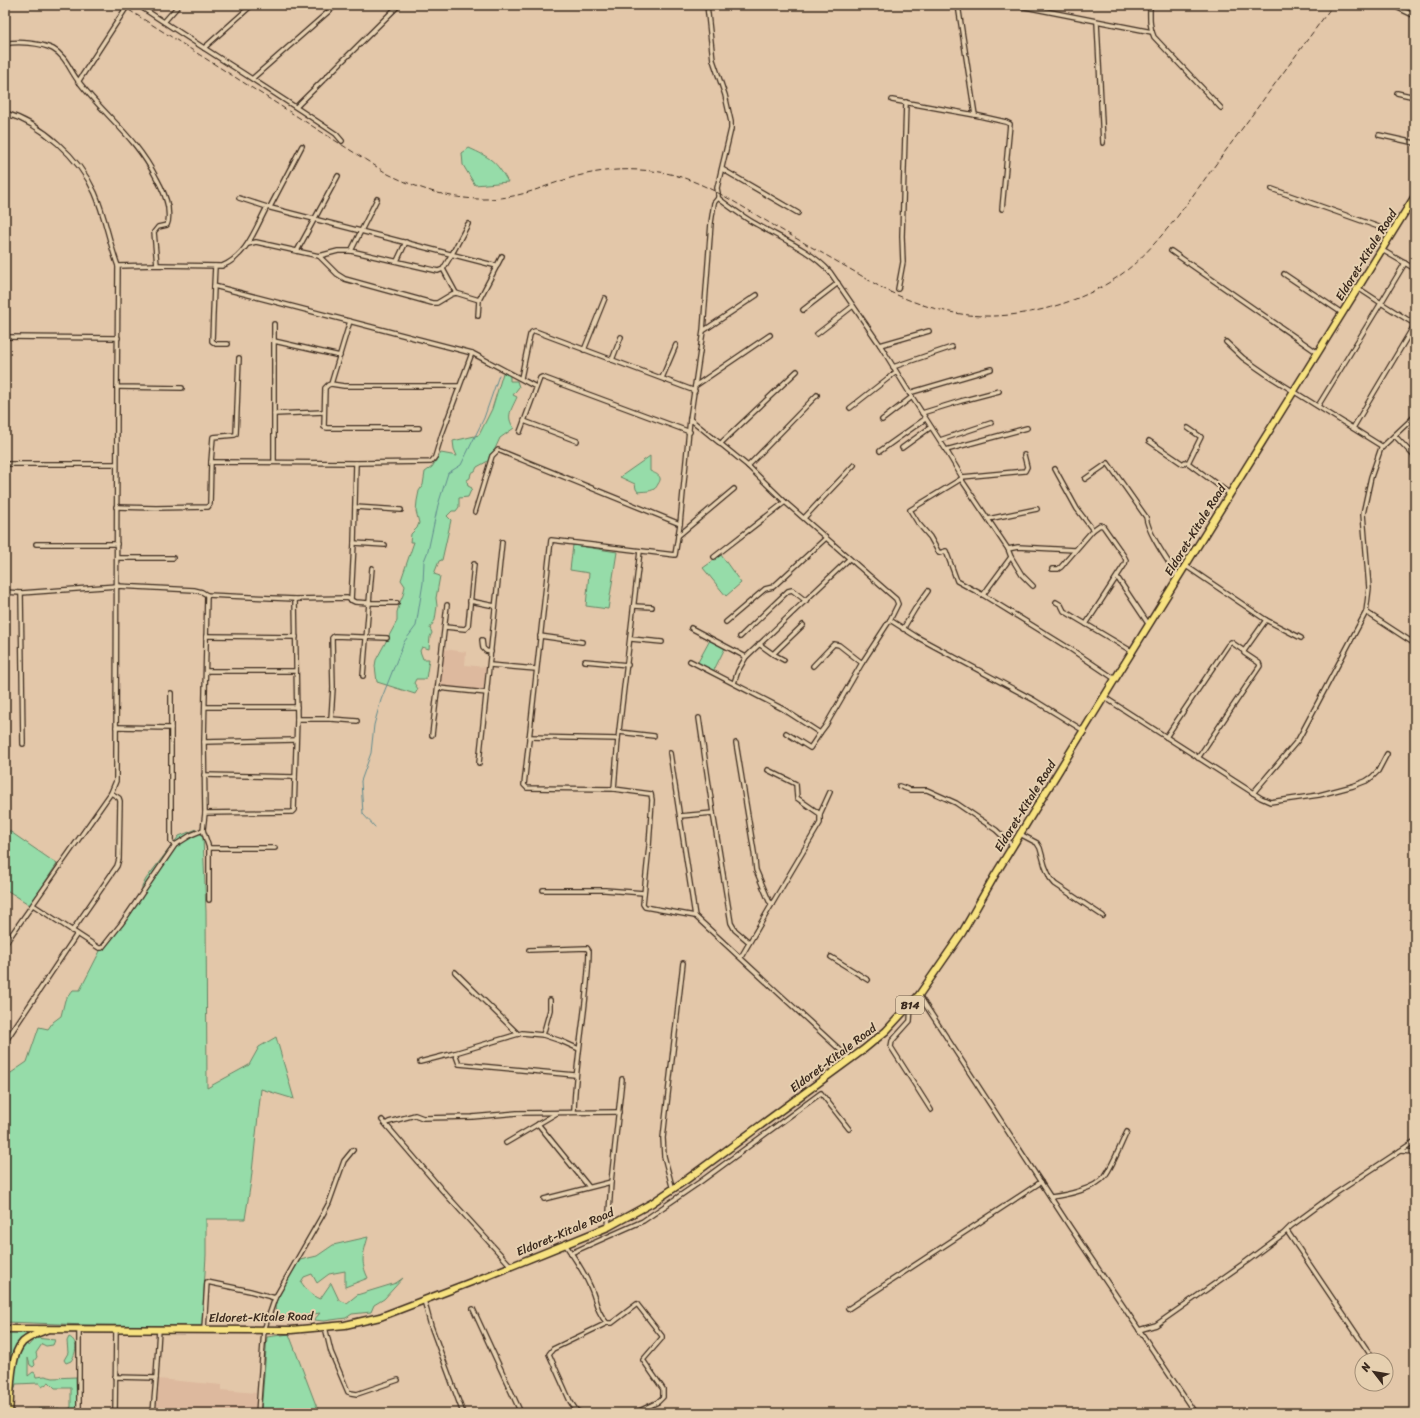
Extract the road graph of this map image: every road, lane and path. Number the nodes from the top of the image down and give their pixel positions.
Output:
1 (128, 5) edge
2 (138, 5) edge
3 (178, 5) edge
4 (252, 5) edge
5 (336, 5) edge
6 (707, 5) edge
7 (958, 5) edge
8 (1015, 5) edge
9 (1150, 5) edge
10 (1392, 5) edge
11 (398, 6) edge
12 (1415, 16) edge
13 (164, 22) junction
14 (1097, 22) junction
15 (1152, 32) junction
16 (5, 44) edge
17 (204, 48) junction
18 (253, 78) junction
19 (78, 82) junction
20 (1397, 93) dead end
21 (1415, 97) edge
22 (892, 100) dead end
23 (906, 102) junction
24 (296, 107) junction
25 (1221, 108) dead end
26 (5, 113) edge
27 (975, 115) junction
28 (1379, 135) dead end
29 (342, 141) dead end
30 (1103, 143) dead end
31 (1415, 143) edge
32 (302, 146) dead end
33 (722, 169) junction
34 (338, 176) dead end
35 (1272, 189) dead end
36 (1415, 196) edge
37 (239, 198) dead end
38 (718, 198) junction
39 (377, 199) dead end
40 (269, 207) junction
41 (1002, 209) dead end
42 (798, 213) dead end
43 (314, 218) junction
44 (468, 224) dead end
45 (361, 230) junction
46 (1393, 232) junction
47 (406, 242) junction
48 (248, 244) junction
49 (1382, 250) junction
50 (297, 251) junction
51 (351, 251) junction
52 (1171, 251) dead end
53 (452, 254) junction
54 (319, 256) junction
55 (502, 256) dead end
56 (397, 261) junction
57 (1405, 263) junction
58 (157, 265) junction
59 (118, 266) junction
60 (215, 266) junction
61 (497, 266) junction
62 (443, 269) junction
63 (1415, 269) edge
64 (1284, 274) dead end
65 (838, 283) junction
66 (214, 286) junction
67 (1358, 288) junction
68 (898, 289) dead end
69 (456, 293) junction
70 (757, 295) dead end
71 (605, 298) dead end
72 (479, 300) junction
73 (1381, 303) junction
74 (853, 306) junction
75 (803, 310) dead end
76 (1342, 313) junction
77 (478, 316) dead end
78 (350, 321) junction
79 (1414, 321) edge
80 (274, 324) dead end
81 (702, 331) junction
82 (929, 331) dead end
83 (817, 334) dead end
84 (770, 335) dead end
85 (5, 337) edge
86 (621, 337) dead end
87 (118, 338) junction
88 (274, 341) junction
89 (1226, 342) dead end
90 (228, 344) dead end
91 (676, 345) dead end
92 (880, 345) junction
93 (952, 347) dead end
94 (584, 350) junction
95 (472, 353) junction
96 (1318, 353) junction
97 (340, 356) junction
98 (239, 358) dead end
99 (612, 360) junction
100 (893, 367) junction
101 (991, 370) dead end
102 (797, 371) dead end
103 (896, 372) junction
104 (521, 378) junction
105 (662, 378) junction
106 (331, 384) junction
107 (459, 386) junction
108 (695, 386) junction
109 (117, 387) junction
110 (536, 387) junction
111 (182, 388) dead end
112 (695, 391) junction
113 (999, 391) dead end
114 (1294, 392) junction
115 (818, 395) dead end
116 (910, 395) junction
117 (1318, 406) junction
118 (850, 408) dead end
119 (324, 412) junction
120 (274, 414) junction
121 (922, 414) junction
122 (1415, 416) edge
123 (690, 419) junction
124 (925, 419) junction
125 (882, 420) dead end
126 (524, 421) junction
127 (991, 423) dead end
128 (931, 427) junction
129 (420, 428) dead end
130 (1027, 428) dead end
131 (1188, 428) dead end
132 (1353, 428) junction
133 (520, 432) dead end
134 (690, 432) junction
135 (1395, 436) junction
136 (940, 440) junction
137 (577, 441) dead end
138 (1149, 441) dead end
139 (720, 444) junction
140 (1382, 447) junction
141 (902, 448) dead end
142 (946, 450) junction
143 (880, 451) dead end
144 (1024, 456) dead end
145 (1415, 457) edge
146 (211, 462) junction
147 (274, 462) junction
148 (356, 463) junction
149 (1188, 463) junction
150 (5, 464) edge
151 (116, 464) junction
152 (854, 465) dead end
153 (748, 466) junction
154 (1055, 469) dead end
155 (961, 478) junction
156 (1084, 479) dead end
157 (734, 490) dead end
158 (1230, 494) junction
159 (785, 502) junction
160 (116, 507) junction
161 (355, 507) junction
162 (1037, 509) dead end
163 (401, 510) dead end
164 (475, 512) dead end
165 (804, 518) junction
166 (988, 518) junction
167 (680, 524) junction
168 (1092, 530) junction
169 (678, 536) junction
170 (826, 538) junction
171 (502, 542) dead end
172 (354, 543) junction
173 (36, 544) dead end
174 (117, 544) junction
175 (385, 545) dead end
176 (1008, 549) junction
177 (1075, 550) junction
178 (640, 551) junction
179 (714, 557) dead end
180 (1011, 557) junction
181 (117, 558) junction
182 (172, 558) dead end
183 (849, 559) junction
184 (474, 564) dead end
185 (1186, 566) junction
186 (372, 568) dead end
187 (1052, 569) dead end
188 (1117, 577) junction
189 (1178, 578) junction
190 (116, 586) junction
191 (1033, 586) dead end
192 (928, 591) dead end
193 (5, 592) edge
194 (21, 593) junction
195 (207, 595) junction
196 (983, 595) junction
197 (295, 599) junction
198 (351, 600) junction
199 (806, 600) junction
200 (470, 601) junction
201 (397, 602) dead end
202 (1056, 602) dead end
203 (369, 603) junction
204 (447, 605) dead end
205 (495, 606) junction
206 (634, 606) junction
207 (652, 607) dead end
208 (1366, 612) junction
209 (890, 620) junction
210 (1266, 620) junction
211 (726, 622) dead end
212 (1086, 624) junction
213 (1149, 625) junction
214 (803, 626) dead end
215 (445, 627) junction
216 (691, 628) dead end
217 (903, 629) junction
218 (206, 636) junction
219 (540, 636) junction
220 (296, 637) junction
221 (740, 637) dead end
222 (366, 638) junction
223 (387, 638) dead end
224 (1301, 638) dead end
225 (631, 639) junction
226 (482, 640) dead end
227 (582, 642) dead end
228 (662, 642) dead end
229 (759, 644) junction
230 (1415, 644) edge
231 (1244, 651) junction
232 (491, 652) junction
233 (1132, 652) junction
234 (773, 654) junction
235 (746, 657) junction
236 (784, 660) dead end
237 (585, 661) dead end
238 (690, 661) dead end
239 (862, 663) junction
240 (490, 665) junction
241 (628, 665) junction
242 (813, 666) dead end
243 (536, 669) junction
244 (206, 671) junction
245 (296, 671) junction
246 (364, 676) dead end
247 (1115, 679) junction
248 (734, 683) junction
249 (438, 688) junction
250 (171, 693) dead end
251 (487, 693) junction
252 (1104, 697) junction
253 (205, 707) junction
254 (297, 707) junction
255 (699, 718) dead end
256 (297, 719) junction
257 (332, 719) junction
258 (357, 721) dead end
259 (116, 727) junction
260 (171, 728) junction
261 (1084, 731) junction
262 (619, 732) junction
263 (786, 733) dead end
264 (820, 733) junction
265 (432, 735) dead end
266 (654, 736) dead end
267 (529, 737) junction
268 (1166, 737) junction
269 (618, 739) junction
270 (296, 740) junction
271 (204, 742) junction
272 (736, 743) dead end
273 (23, 744) dead end
274 (670, 752) dead end
275 (1387, 754) dead end
276 (1198, 758) junction
277 (478, 763) dead end
278 (768, 770) dead end
279 (204, 775) junction
280 (295, 777) junction
281 (899, 786) dead end
282 (614, 789) junction
283 (830, 792) dead end
284 (1253, 792) junction
285 (111, 793) junction
286 (205, 812) junction
287 (713, 813) junction
288 (820, 814) junction
289 (680, 816) junction
290 (203, 830) junction
291 (1020, 834) junction
292 (174, 845) junction
293 (1013, 846) junction
294 (209, 848) junction
295 (275, 848) dead end
296 (543, 890) dead end
297 (644, 893) junction
298 (209, 900) dead end
299 (772, 904) junction
300 (33, 905) junction
301 (695, 916) junction
302 (1103, 916) dead end
303 (72, 931) junction
304 (77, 934) junction
305 (749, 942) junction
306 (5, 944) edge
307 (529, 950) dead end
308 (741, 957) junction
309 (831, 957) dead end
310 (683, 963) dead end
311 (455, 972) dead end
312 (868, 980) dead end
313 (919, 995) junction
314 (550, 1000) dead end
315 (911, 1003) junction
316 (7, 1034) edge
317 (518, 1034) junction
318 (543, 1035) junction
319 (5, 1042) edge
320 (579, 1049) junction
321 (455, 1053) junction
322 (851, 1060) junction
323 (420, 1062) dead end
324 (575, 1076) junction
325 (622, 1079) dead end
326 (931, 1110) dead end
327 (558, 1112) junction
328 (574, 1112) junction
329 (619, 1112) junction
330 (382, 1120) dead end
331 (386, 1124) junction
332 (538, 1124) junction
333 (849, 1129) dead end
334 (1127, 1132) dead end
335 (1415, 1141) edge
336 (506, 1143) dead end
337 (354, 1150) dead end
338 (1400, 1150) junction
339 (1415, 1152) edge
340 (611, 1182) junction
341 (1041, 1182) junction
342 (589, 1187) junction
343 (673, 1190) junction
344 (1051, 1198) junction
345 (544, 1199) dead end
346 (608, 1227) junction
347 (1287, 1231) junction
348 (565, 1244) junction
349 (571, 1253) junction
350 (511, 1266) junction
351 (275, 1298) junction
352 (424, 1300) junction
353 (848, 1309) dead end
354 (473, 1310) dead end
355 (606, 1323) junction
356 (324, 1327) junction
357 (5, 1329) edge
358 (49, 1329) junction
359 (79, 1329) junction
360 (116, 1329) junction
361 (158, 1329) junction
362 (204, 1329) junction
363 (264, 1330) junction
364 (1139, 1330) junction
365 (1369, 1352) edge
366 (116, 1377) junction
367 (156, 1378) junction
368 (398, 1380) dead end
369 (9, 1413) edge
370 (79, 1413) edge
371 (115, 1413) edge
372 (153, 1413) edge
373 (258, 1413) edge
374 (463, 1413) edge
375 (521, 1413) edge
376 (581, 1413) edge
377 (635, 1413) edge
378 (1195, 1413) edge

1 - 19 street
2 - 13 street
3 - 13 street
4 - 17 street
5 - 18 street
6 - 33 street
7 - 27 street
8 - 14 street
9 - 15 street
10 - 12 street
11 - 24 street
13 - 17 street
14 - 15 street
14 - 30 street
15 - 25 street
16 - 19 street
17 - 18 street
18 - 24 street
19 - 58 street
20 - 21 street
22 - 23 street
23 - 27 street
23 - 68 street
24 - 29 street
26 - 59 street
27 - 41 street
28 - 31 street
32 - 40 street
33 - 38 street
33 - 42 street
34 - 43 street
35 - 46 street
36 - 46 highway, Eldoret-Kitale Road / B14
37 - 40 street
38 - 65 street
38 - 81 street
39 - 45 street
40 - 43 street
40 - 48 street
43 - 45 street
43 - 50 street
44 - 53 street
45 - 47 street
45 - 51 street
46 - 49 highway, Eldoret-Kitale Road / B14
47 - 53 street
47 - 56 street
48 - 50 street
48 - 60 street
49 - 57 street
49 - 67 highway, Eldoret-Kitale Road / B14
50 - 54 street
51 - 54 street
51 - 56 street
52 - 96 street
53 - 61 street
53 - 62 street
54 - 69 street
55 - 61 street
56 - 62 street
57 - 63 street
57 - 73 street
58 - 59 street
58 - 60 street
59 - 87 street
60 - 66 street
61 - 72 street
62 - 69 street
64 - 76 street
65 - 74 street
65 - 75 street
66 - 78 street
66 - 90 street
67 - 73 street
67 - 76 highway, Eldoret-Kitale Road / B14
69 - 72 street
70 - 81 street
71 - 94 street
72 - 77 street
73 - 79 street
73 - 117 street
74 - 83 street
74 - 92 street
76 - 96 highway, Eldoret-Kitale Road / B14
78 - 95 street
78 - 97 street
79 - 132 street
80 - 88 street
81 - 108 street
82 - 92 street
84 - 108 street
85 - 87 street
86 - 99 street
87 - 109 street
88 - 97 street
88 - 120 street
89 - 114 street
91 - 105 street
92 - 100 street
93 - 100 street
94 - 99 street
94 - 104 street
95 - 104 street
95 - 107 street
96 - 114 highway, Eldoret-Kitale Road / B14
97 - 106 street
98 - 146 street
99 - 105 street
100 - 103 street
101 - 116 street
102 - 139 street
103 - 116 street
103 - 118 street
104 - 110 street
105 - 112 street
106 - 107 street
106 - 119 street
107 - 148 street
108 - 112 street
109 - 111 street
109 - 151 street
110 - 126 street
110 - 134 street
112 - 123 street
113 - 121 street
114 - 117 street
114 - 158 highway, Eldoret-Kitale Road / B14
115 - 153 street
116 - 121 street
116 - 125 street
117 - 132 street
119 - 120 street
119 - 129 street
120 - 147 street
121 - 124 street
122 - 135 street
123 - 134 street
123 - 139 street
124 - 128 street
124 - 143 street
126 - 133 street
126 - 137 street
127 - 136 street
128 - 136 street
128 - 141 street
130 - 142 street
131 - 149 street
132 - 140 street
134 - 167 street
135 - 140 street
135 - 145 street
136 - 142 street
138 - 149 street
139 - 153 street
140 - 208 street
142 - 155 street
144 - 155 street
146 - 147 street
146 - 160 street
147 - 148 street
148 - 161 street
149 - 158 street
150 - 151 street
151 - 160 street
152 - 165 street
153 - 159 street
154 - 168 street
155 - 166 street
155 - 196 street
156 - 189 street
157 - 169 street
158 - 185 highway, Eldoret-Kitale Road / B14
159 - 165 street
159 - 179 street
160 - 174 street
161 - 163 street
161 - 172 street
162 - 166 street
164 - 167 street
165 - 170 street
166 - 176 street
167 - 169 street
168 - 177 street
168 - 188 street
169 - 178 street
170 - 183 street
170 - 211 street
171 - 205 street
172 - 175 street
172 - 198 street
173 - 174 street
174 - 181 street
176 - 177 street
176 - 180 street
177 - 187 street
178 - 206 street
178 - 219 street
180 - 191 street
180 - 196 street
181 - 182 street
181 - 190 street
183 - 199 street
183 - 209 street
184 - 200 street
185 - 189 highway, Eldoret-Kitale Road / B14
185 - 210 street
186 - 203 street
188 - 212 street
188 - 213 street
189 - 213 highway, Eldoret-Kitale Road / B14
190 - 194 street
190 - 195 street
190 - 259 street
192 - 217 street
193 - 194 street
194 - 273 street
195 - 197 street
195 - 218 street
196 - 247 street
197 - 198 street
197 - 220 street
198 - 203 street
199 - 221 street
199 - 229 street
200 - 205 street
200 - 215 street
201 - 203 street
202 - 212 street
203 - 222 street
204 - 215 street
205 - 232 street
206 - 207 street
206 - 225 street
208 - 230 street
208 - 284 street
209 - 217 street
209 - 239 street
210 - 224 street
210 - 231 street
212 - 233 street
213 - 233 highway, Eldoret-Kitale Road / B14
214 - 234 street
215 - 249 street
216 - 235 street
217 - 261 street
218 - 220 street
218 - 244 street
219 - 227 street
219 - 243 street
220 - 245 street
222 - 223 street
222 - 246 street
222 - 257 street
225 - 228 street
225 - 241 street
226 - 232 street
229 - 234 street
229 - 235 street
231 - 268 street
231 - 276 street
232 - 240 street
233 - 247 highway, Eldoret-Kitale Road / B14
234 - 236 street
235 - 248 street
237 - 241 street
238 - 248 street
239 - 242 street
239 - 264 street
240 - 243 street
240 - 251 street
241 - 262 street
243 - 267 street
244 - 245 street
244 - 253 street
245 - 254 street
247 - 252 highway, Eldoret-Kitale Road / B14
248 - 264 street
249 - 251 street
249 - 265 street
250 - 260 street
251 - 277 street
252 - 261 highway, Eldoret-Kitale Road / B14
252 - 268 street
253 - 254 street
253 - 271 street
254 - 256 street
255 - 287 street
256 - 257 street
256 - 270 street
257 - 258 street
259 - 260 street
259 - 285 street
260 - 292 street
261 - 291 highway, Eldoret-Kitale Road / B14
262 - 266 street
262 - 269 street
263 - 264 street
267 - 269 street
267 - 282 street
268 - 276 street
269 - 282 street
270 - 271 street
270 - 280 street
271 - 279 street
272 - 299 street
274 - 289 street
275 - 284 street
276 - 284 street
278 - 288 street
279 - 280 street
279 - 286 street
280 - 286 street
281 - 293 street
282 - 297 street
283 - 288 street
285 - 300 street
285 - 303 street
286 - 290 street
287 - 289 street
287 - 305 street
288 - 299 street
289 - 301 street
290 - 292 street
290 - 294 street
291 - 293 highway, Eldoret-Kitale Road / B14
291 - 302 street
292 - 304 street
293 - 313 highway, Eldoret-Kitale Road / B14
294 - 295 street
294 - 298 street
296 - 297 street
297 - 301 street
299 - 305 street
300 - 303 street
300 - 306 street
301 - 308 street
303 - 304 street
304 - 316 street
305 - 308 street
307 - 320 street
308 - 322 street
309 - 312 street
310 - 343 street
311 - 317 street
313 - 315 highway, Eldoret-Kitale Road / B14
313 - 341 street
314 - 318 street
315 - 322 highway, Eldoret-Kitale Road / B14
315 - 326 street
316 - 319 street
317 - 318 street
317 - 321 street
318 - 320 street
320 - 324 street
321 - 323 street
321 - 324 street
322 - 343 highway, Eldoret-Kitale Road / B14
324 - 328 street
325 - 329 street
327 - 328 street
327 - 331 street
327 - 332 street
328 - 329 street
329 - 340 street
330 - 331 street
331 - 350 street
332 - 336 street
332 - 342 street
333 - 349 street
334 - 344 street
335 - 338 street
337 - 351 street
338 - 339 street
338 - 347 street
340 - 342 street
340 - 346 street
341 - 344 street
341 - 353 street
342 - 345 street
343 - 346 highway, Eldoret-Kitale Road / B14
344 - 364 street
346 - 348 highway, Eldoret-Kitale Road / B14
347 - 364 street
347 - 365 street
348 - 349 street
348 - 350 highway, Eldoret-Kitale Road / B14
349 - 355 street
350 - 352 highway, Eldoret-Kitale Road / B14
351 - 362 street
351 - 363 street
352 - 356 highway, Eldoret-Kitale Road / B14
352 - 374 street
354 - 375 street
355 - 376 street
355 - 377 street
356 - 363 highway, Eldoret-Kitale Road / B14
356 - 368 street
357 - 358 highway, Eldoret-Kitale Road / B14
358 - 359 highway, Eldoret-Kitale Road / B14
358 - 369 highway
359 - 360 highway, Eldoret-Kitale Road / B14
359 - 370 street
360 - 361 highway, Eldoret-Kitale Road / B14
360 - 366 street
361 - 362 highway, Eldoret-Kitale Road / B14
361 - 367 street
362 - 363 highway, Eldoret-Kitale Road / B14
363 - 373 street
364 - 378 street
366 - 367 street
366 - 371 street
367 - 372 street

